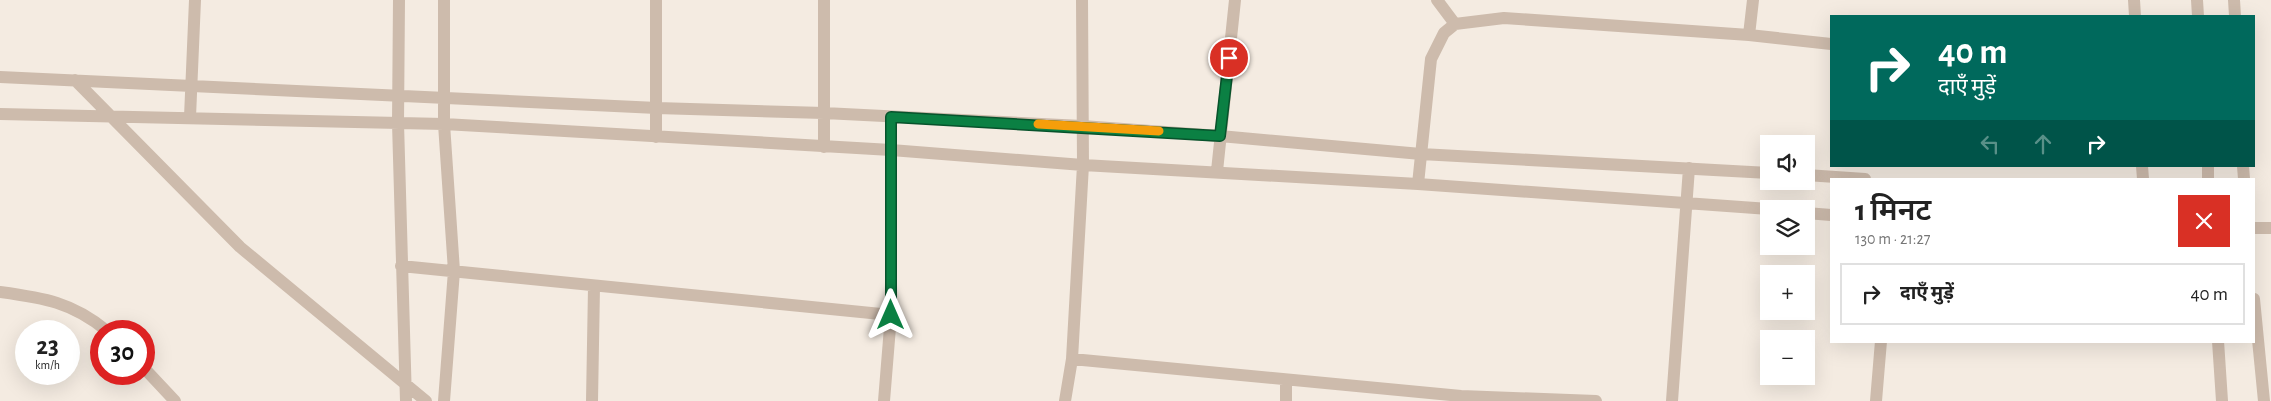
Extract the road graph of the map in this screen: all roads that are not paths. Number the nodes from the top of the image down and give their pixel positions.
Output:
1 (195, 0) edge
2 (399, 0) edge
3 (444, 0) edge
4 (656, 0) edge
5 (824, 0) edge
6 (1082, 0) edge
7 (1235, 0) edge
8 (1437, 0) edge
9 (1752, 0) edge
10 (2134, 0) edge
11 (2197, 0) edge
12 (2234, 0) edge
13 (2135, 15) edge
14 (2198, 15) edge
15 (2235, 15) edge
16 (1455, 24) junction
17 (1749, 35) junction
18 (1830, 44) edge
19 (0, 77) edge
20 (75, 80) junction
21 (191, 86) junction
22 (398, 95) junction
23 (444, 98) junction
24 (656, 108) junction
25 (824, 113) junction
26 (0, 114) edge
27 (109, 115) junction
28 (190, 117) junction
29 (891, 117) junction
30 (398, 124) junction
31 (444, 124) junction
32 (1082, 126) junction
33 (1220, 136) junction
34 (656, 137) junction
35 (824, 147) junction
36 (891, 150) junction
37 (1421, 154) junction
38 (1083, 165) junction
39 (1689, 168) junction
40 (1217, 171) junction
41 (1760, 172) edge
42 (1815, 176) edge
43 (1850, 178) edge
44 (1418, 184) junction
45 (1687, 202) junction
46 (1760, 208) edge
47 (1815, 213) edge
48 (1830, 215) edge
49 (2255, 228) edge
50 (2271, 228) edge
51 (401, 266) junction
52 (454, 271) junction
53 (594, 287) junction
54 (0, 292) edge
55 (2255, 309) edge
56 (891, 315) junction
57 (93, 320) edge
58 (1881, 343) edge
59 (2218, 343) edge
60 (1072, 359) junction
61 (155, 380) edge
62 (1286, 380) junction
63 (406, 386) junction
64 (1460, 399) edge
65 (175, 401) edge
66 (406, 401) edge
67 (426, 401) edge
68 (444, 401) edge
69 (592, 401) edge
70 (884, 401) edge
71 (1065, 401) edge
72 (1286, 401) edge
73 (1596, 401) edge
74 (1672, 401) edge
75 (1876, 401) edge
76 (2222, 401) edge
77 (2264, 401) edge

1 - 21 street
2 - 22 street
3 - 23 street
4 - 24 street
5 - 25 street
6 - 32 street
7 - 33 street
8 - 16 street
9 - 17 street
10 - 13 street
11 - 14 street
12 - 15 street
16 - 17 street
16 - 37 street
17 - 18 street
19 - 20 street
20 - 21 street
20 - 27 street
21 - 22 street
21 - 28 street
22 - 23 street
22 - 30 street
23 - 24 street
23 - 31 street
24 - 25 street
24 - 34 street
25 - 29 street
25 - 35 street
26 - 27 street
27 - 28 street
27 - 63 street
28 - 30 street
29 - 32 street
29 - 36 street
30 - 31 street
30 - 51 street
31 - 34 street
31 - 52 street
32 - 33 street
32 - 38 street
33 - 37 street
33 - 40 street
34 - 35 street
35 - 36 street
36 - 38 street
36 - 56 street
37 - 39 street
37 - 44 street
38 - 40 street
38 - 60 street
39 - 41 street
39 - 45 street
40 - 44 street
42 - 43 street
44 - 45 street
45 - 46 street
45 - 74 street
47 - 48 street
49 - 50 street
51 - 52 street
51 - 63 street
52 - 53 street
52 - 68 street
53 - 56 street
53 - 69 street
54 - 57 street
55 - 77 street
56 - 70 street
58 - 75 street
59 - 76 street
60 - 62 street
60 - 71 street
61 - 65 street
62 - 64 street
62 - 72 street
63 - 66 street
63 - 67 street
64 - 73 street

